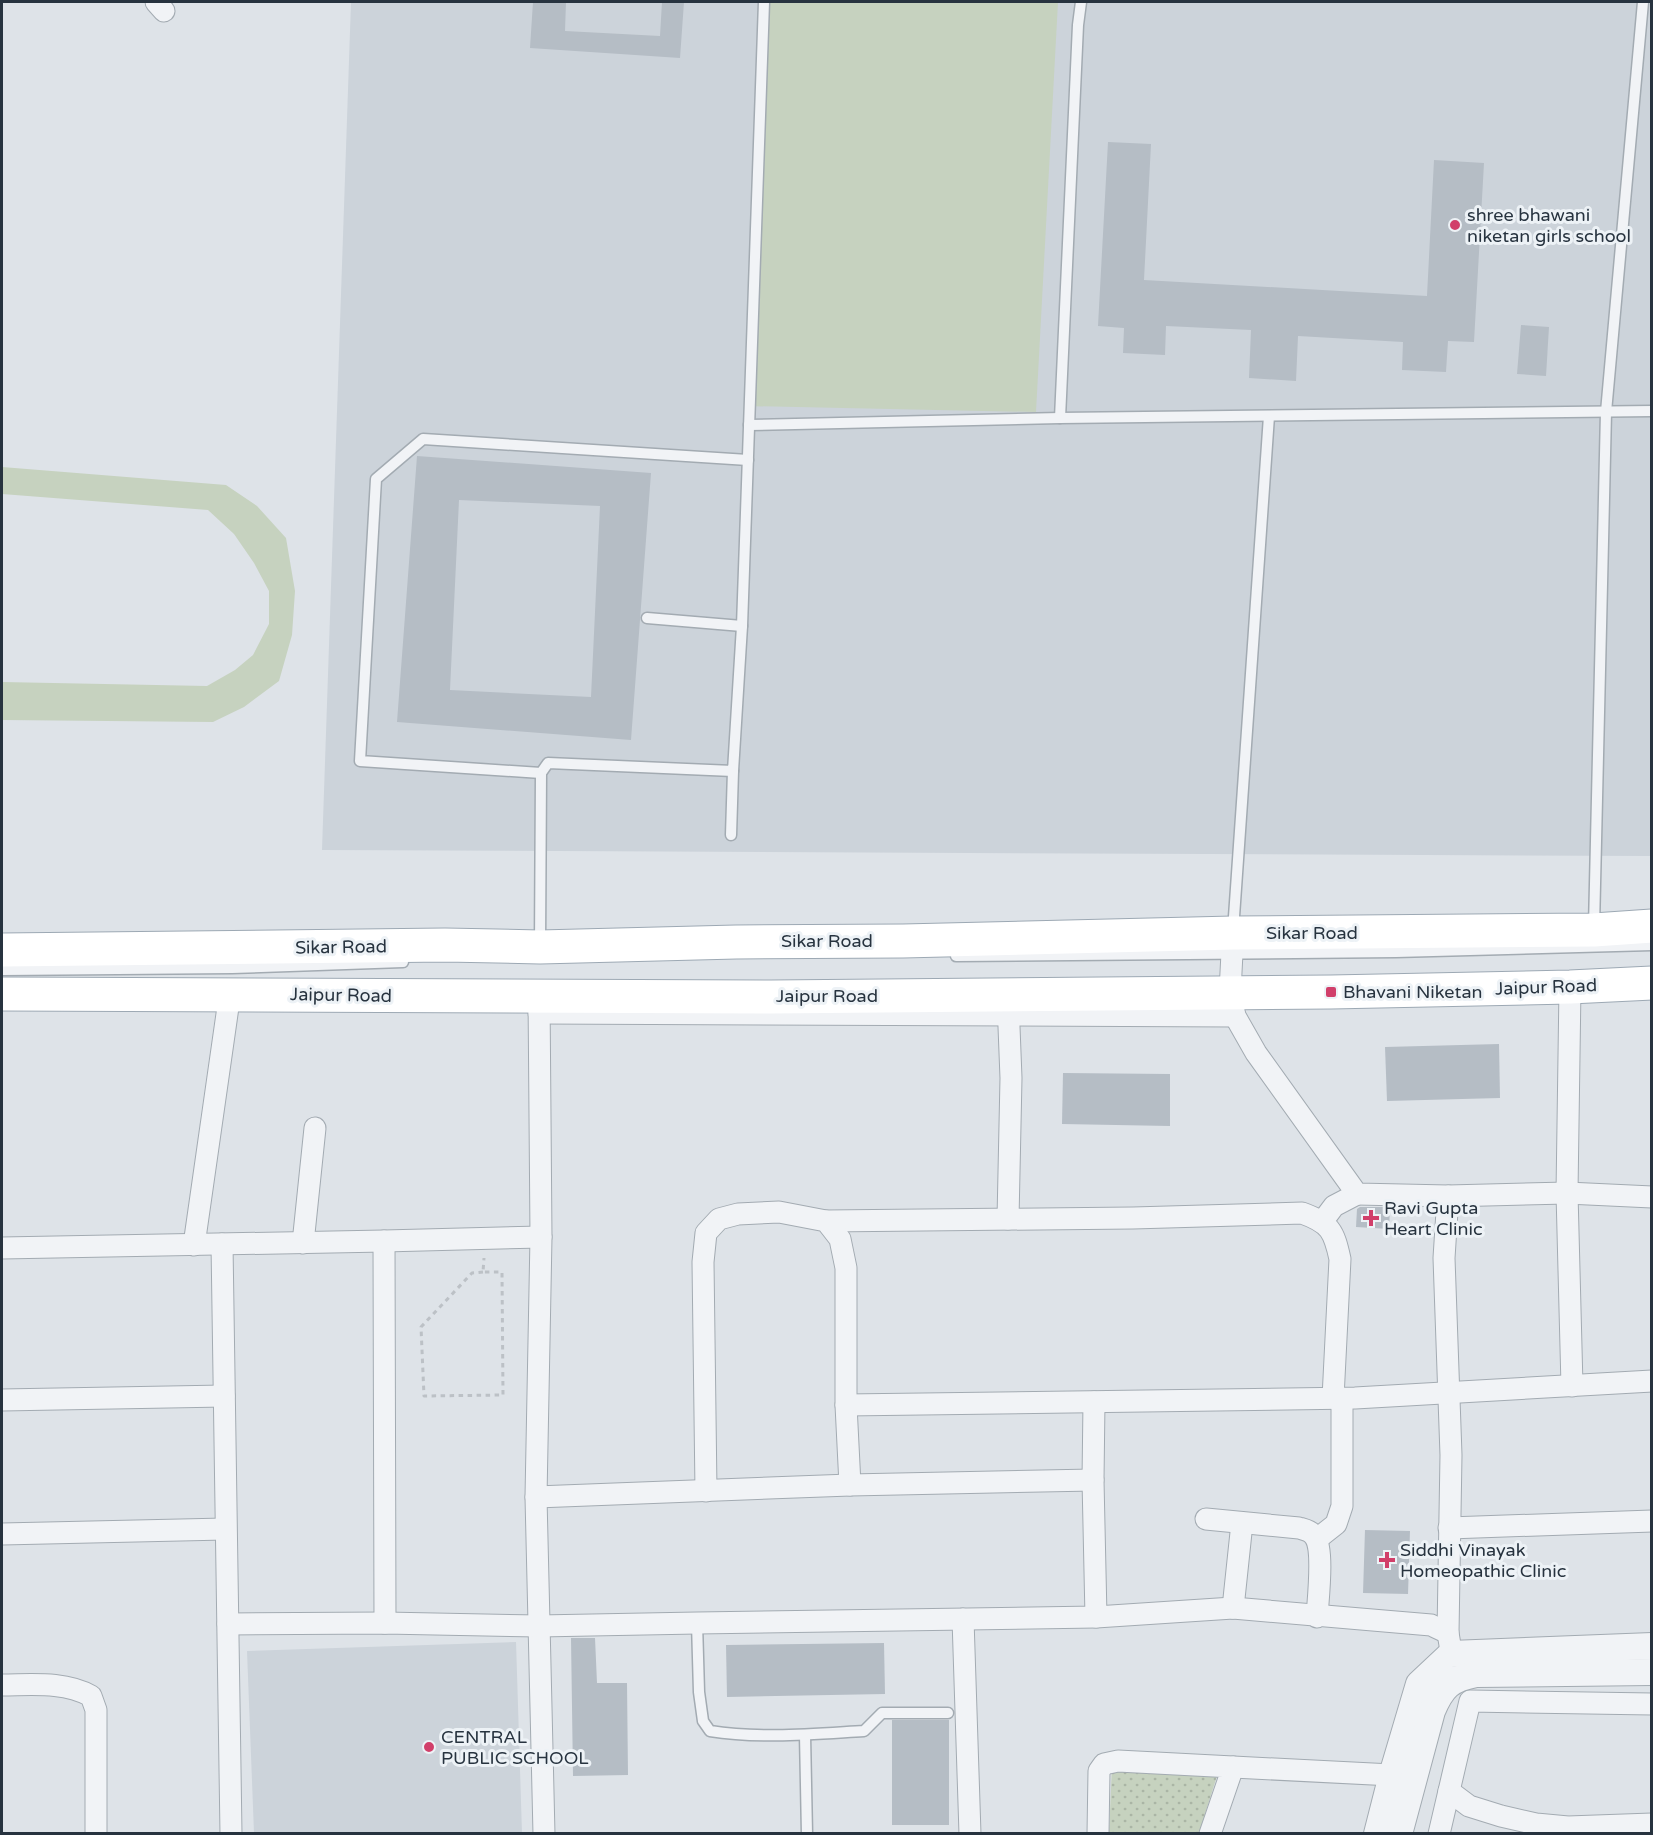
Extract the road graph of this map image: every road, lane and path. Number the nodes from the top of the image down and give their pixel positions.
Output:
1 (764, 2) edge
2 (1081, 2) edge
3 (1643, 2) edge
4 (1652, 411) edge
5 (1606, 412) junction
6 (1269, 416) junction
7 (1060, 418) junction
8 (749, 425) junction
9 (748, 460) junction
10 (647, 618) dead end
11 (742, 626) junction
12 (733, 771) junction
13 (541, 773) junction
14 (731, 835) dead end
15 (1652, 926) edge
16 (1594, 930) junction
17 (1232, 943) junction
18 (1652, 945) edge
19 (540, 946) junction
20 (2, 950) edge
21 (940, 956) dead end
22 (418, 961) dead end
23 (2, 970) edge
24 (1652, 983) edge
25 (1570, 987) junction
26 (230, 993) junction
27 (2, 994) edge
28 (539, 1004) junction
29 (1233, 1004) junction
30 (1008, 1005) junction
31 (315, 1128) dead end
32 (1567, 1193) junction
33 (1357, 1194) junction
34 (1448, 1196) junction
35 (1652, 1197) edge
36 (1008, 1219) junction
37 (826, 1221) junction
38 (1322, 1222) junction
39 (541, 1237) junction
40 (485, 1238) junction
41 (384, 1241) junction
42 (303, 1243) junction
43 (222, 1244) junction
44 (194, 1245) junction
45 (2, 1248) edge
46 (483, 1272) junction
47 (1652, 1382) edge
48 (1572, 1386) junction
49 (1448, 1394) junction
50 (224, 1396) junction
51 (1337, 1398) junction
52 (2, 1400) edge
53 (1094, 1402) junction
54 (846, 1405) junction
55 (1093, 1480) junction
56 (850, 1485) junction
57 (706, 1491) junction
58 (536, 1497) junction
59 (1206, 1519) dead end
60 (1652, 1521) edge
61 (1242, 1522) junction
62 (1449, 1528) junction
63 (225, 1529) junction
64 (2, 1534) edge
65 (1317, 1539) junction
66 (1233, 1608) junction
67 (1095, 1617) junction
68 (1317, 1617) junction
69 (963, 1619) junction
70 (385, 1623) junction
71 (697, 1623) junction
72 (228, 1624) junction
73 (539, 1626) junction
74 (1652, 1646) edge
75 (1453, 1654) junction
76 (1652, 1672) edge
77 (2, 1686) edge
78 (1652, 1704) edge
79 (948, 1713) dead end
80 (806, 1734) junction
81 (1233, 1767) junction
82 (1392, 1775) junction
83 (1449, 1791) junction
84 (1652, 1824) edge
85 (1567, 1830) edge
86 (96, 1833) edge
87 (231, 1833) edge
88 (544, 1833) edge
89 (807, 1833) edge
90 (970, 1833) edge
91 (1098, 1833) edge
92 (1210, 1833) edge
93 (1377, 1833) edge
94 (1399, 1833) edge
95 (1439, 1833) edge

1 - 8 lane
2 - 7 lane
3 - 5 lane
4 - 5 lane
5 - 6 lane
5 - 16 lane
6 - 7 lane
6 - 17 lane
7 - 8 lane
8 - 9 lane
9 - 11 lane
9 - 13 lane
10 - 11 lane
11 - 12 lane
12 - 13 lane
12 - 14 lane
13 - 19 lane
15 - 16 main road, Sikar Road
16 - 17 main road, Sikar Road
17 - 18 lane
17 - 19 main road, Sikar Road
17 - 21 lane
17 - 29 street
19 - 20 main road, Sikar Road
22 - 23 lane
24 - 25 main road, Jaipur Road
25 - 29 main road, Jaipur Road
25 - 32 street
26 - 27 main road, Jaipur Road
26 - 28 main road, Jaipur Road
26 - 44 street
28 - 30 main road, Jaipur Road
28 - 39 street
29 - 30 main road, Jaipur Road
29 - 33 street
30 - 36 street
31 - 42 street
32 - 34 street
32 - 35 street
32 - 48 street
33 - 34 street
33 - 38 street
34 - 49 street
36 - 37 street
36 - 38 street
37 - 54 street
37 - 57 street
38 - 51 street
39 - 40 street
39 - 58 street
40 - 41 street
40 - 46 path
41 - 42 street
41 - 70 street
42 - 43 street
43 - 44 street
43 - 50 street
44 - 45 street
46 - 46 path
47 - 48 street
48 - 49 street
49 - 51 street
49 - 62 street
50 - 52 street
50 - 63 street
51 - 53 street
51 - 65 street
53 - 54 street
53 - 55 street
54 - 56 street
55 - 56 street
55 - 67 street
56 - 57 street
57 - 58 street
58 - 73 street
59 - 61 street
60 - 62 street
61 - 65 street
61 - 66 street
62 - 75 street
63 - 64 street
63 - 72 street
65 - 68 street
66 - 67 street
66 - 68 street
67 - 69 street
68 - 75 street
69 - 71 street
69 - 90 street
70 - 72 street
70 - 73 street
71 - 73 street
71 - 80 lane
72 - 87 street
73 - 88 street
74 - 75 street
75 - 76 street
75 - 82 street
75 - 94 street
77 - 86 street
78 - 83 street
79 - 80 lane
80 - 89 lane
81 - 82 street
81 - 91 street
81 - 92 street
82 - 93 street
83 - 85 street
83 - 95 street
84 - 85 street

